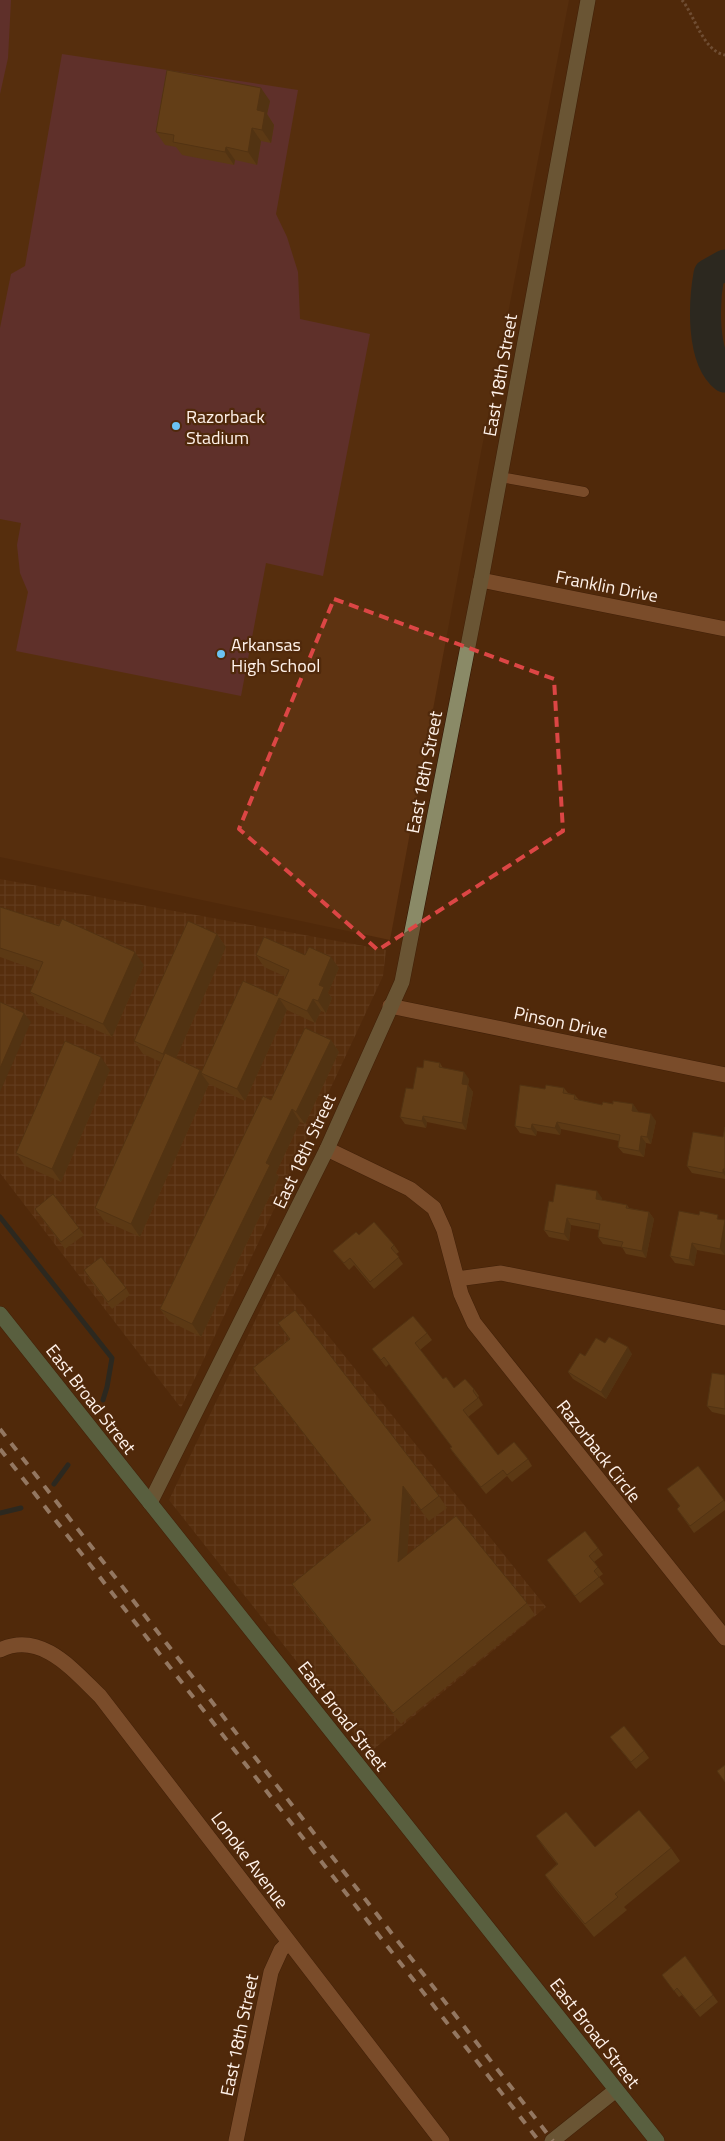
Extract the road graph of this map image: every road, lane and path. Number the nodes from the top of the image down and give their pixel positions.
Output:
1 (588, 0) edge
2 (682, 0) edge
3 (725, 55) edge
4 (500, 477) junction
5 (584, 492) dead end
6 (481, 580) junction
7 (725, 629) edge
8 (390, 1006) junction
9 (725, 1075) edge
10 (327, 1150) junction
11 (457, 1279) junction
12 (0, 1314) edge
13 (725, 1318) edge
14 (150, 1503) junction
15 (725, 1638) edge
16 (0, 1650) edge
17 (289, 1942) junction
18 (616, 2090) junction
19 (236, 2141) edge
20 (442, 2141) edge
21 (552, 2141) edge
22 (657, 2141) edge

1 - 4 street, East 18th Street
2 - 3 path
4 - 5 lane
4 - 6 street, East 18th Street
6 - 7 street, Franklin Drive
6 - 8 street, East 18th Street
8 - 9 street, Pinson Drive
8 - 10 street, East 18th Street
10 - 11 street, Razorback Circle
10 - 14 street, East 18th Street
11 - 13 street
11 - 15 street, Razorback Circle
12 - 14 main road, East Broad Street
14 - 18 main road, East Broad Street
16 - 17 street, Lonoke Avenue
17 - 19 street, East 18th Street
17 - 20 street, Lonoke Avenue
18 - 21 street
18 - 22 main road, East Broad Street

